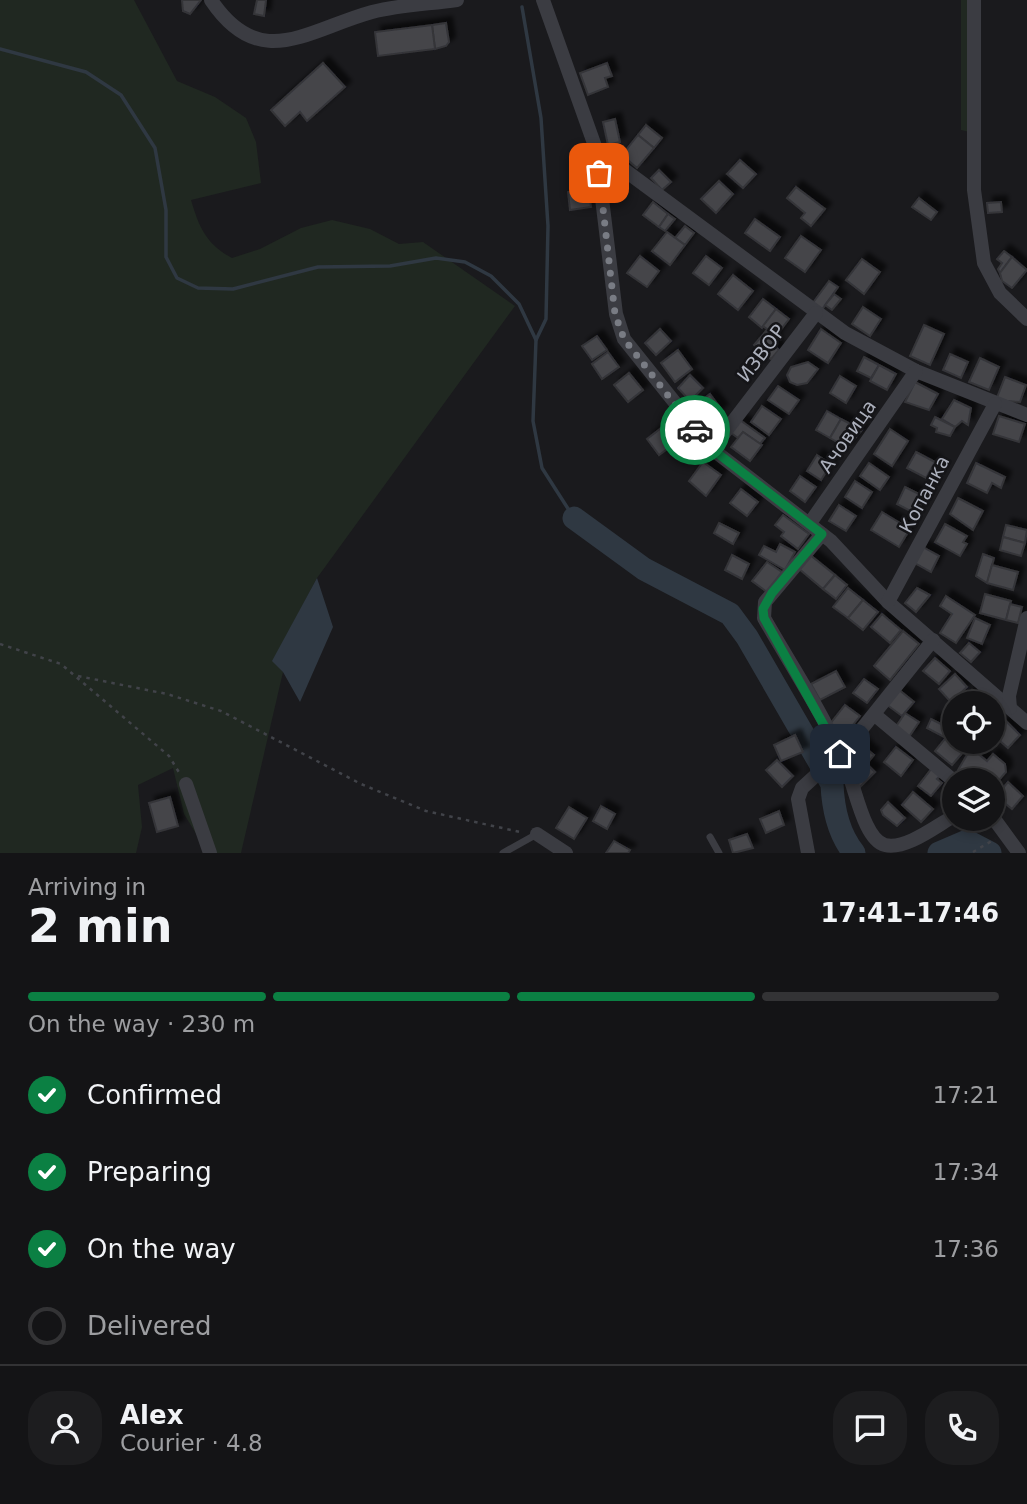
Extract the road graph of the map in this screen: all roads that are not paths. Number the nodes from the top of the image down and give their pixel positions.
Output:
1 (211, 0) edge
2 (457, 0) edge
3 (543, 0) edge
4 (974, 0) edge
5 (373, 6) edge
6 (596, 149) junction
7 (816, 313) junction
8 (1027, 319) edge
9 (916, 371) junction
10 (995, 404) junction
11 (1027, 415) edge
12 (712, 449) junction
13 (810, 523) junction
14 (822, 534) junction
15 (888, 602) junction
16 (1027, 618) edge
17 (933, 640) junction
18 (1010, 708) junction
19 (875, 715) junction
20 (1027, 723) edge
21 (838, 756) junction
22 (942, 771) edge
23 (186, 784) road end
24 (942, 822) edge
25 (1003, 831) edge
26 (537, 834) joint
27 (710, 837) dead end
28 (210, 853) edge
29 (503, 853) edge
30 (566, 853) edge
31 (719, 853) edge
32 (808, 853) edge
33 (1019, 853) edge

1 - 5 street
2 - 5 street
3 - 6 street
4 - 8 street
6 - 7 street
6 - 12 street
7 - 9 street
7 - 12 street, ИЗВОР
9 - 10 street
9 - 13 street, Ачовица
10 - 11 street
10 - 15 street, Копанка
12 - 13 street
13 - 14 street
14 - 15 street
14 - 21 street
15 - 17 street
16 - 18 street
17 - 18 street
17 - 19 street
18 - 20 street
19 - 21 street
19 - 22 street
21 - 24 street
21 - 32 street
23 - 28 street
25 - 33 street
26 - 29 lane
26 - 30 street
27 - 31 lane

